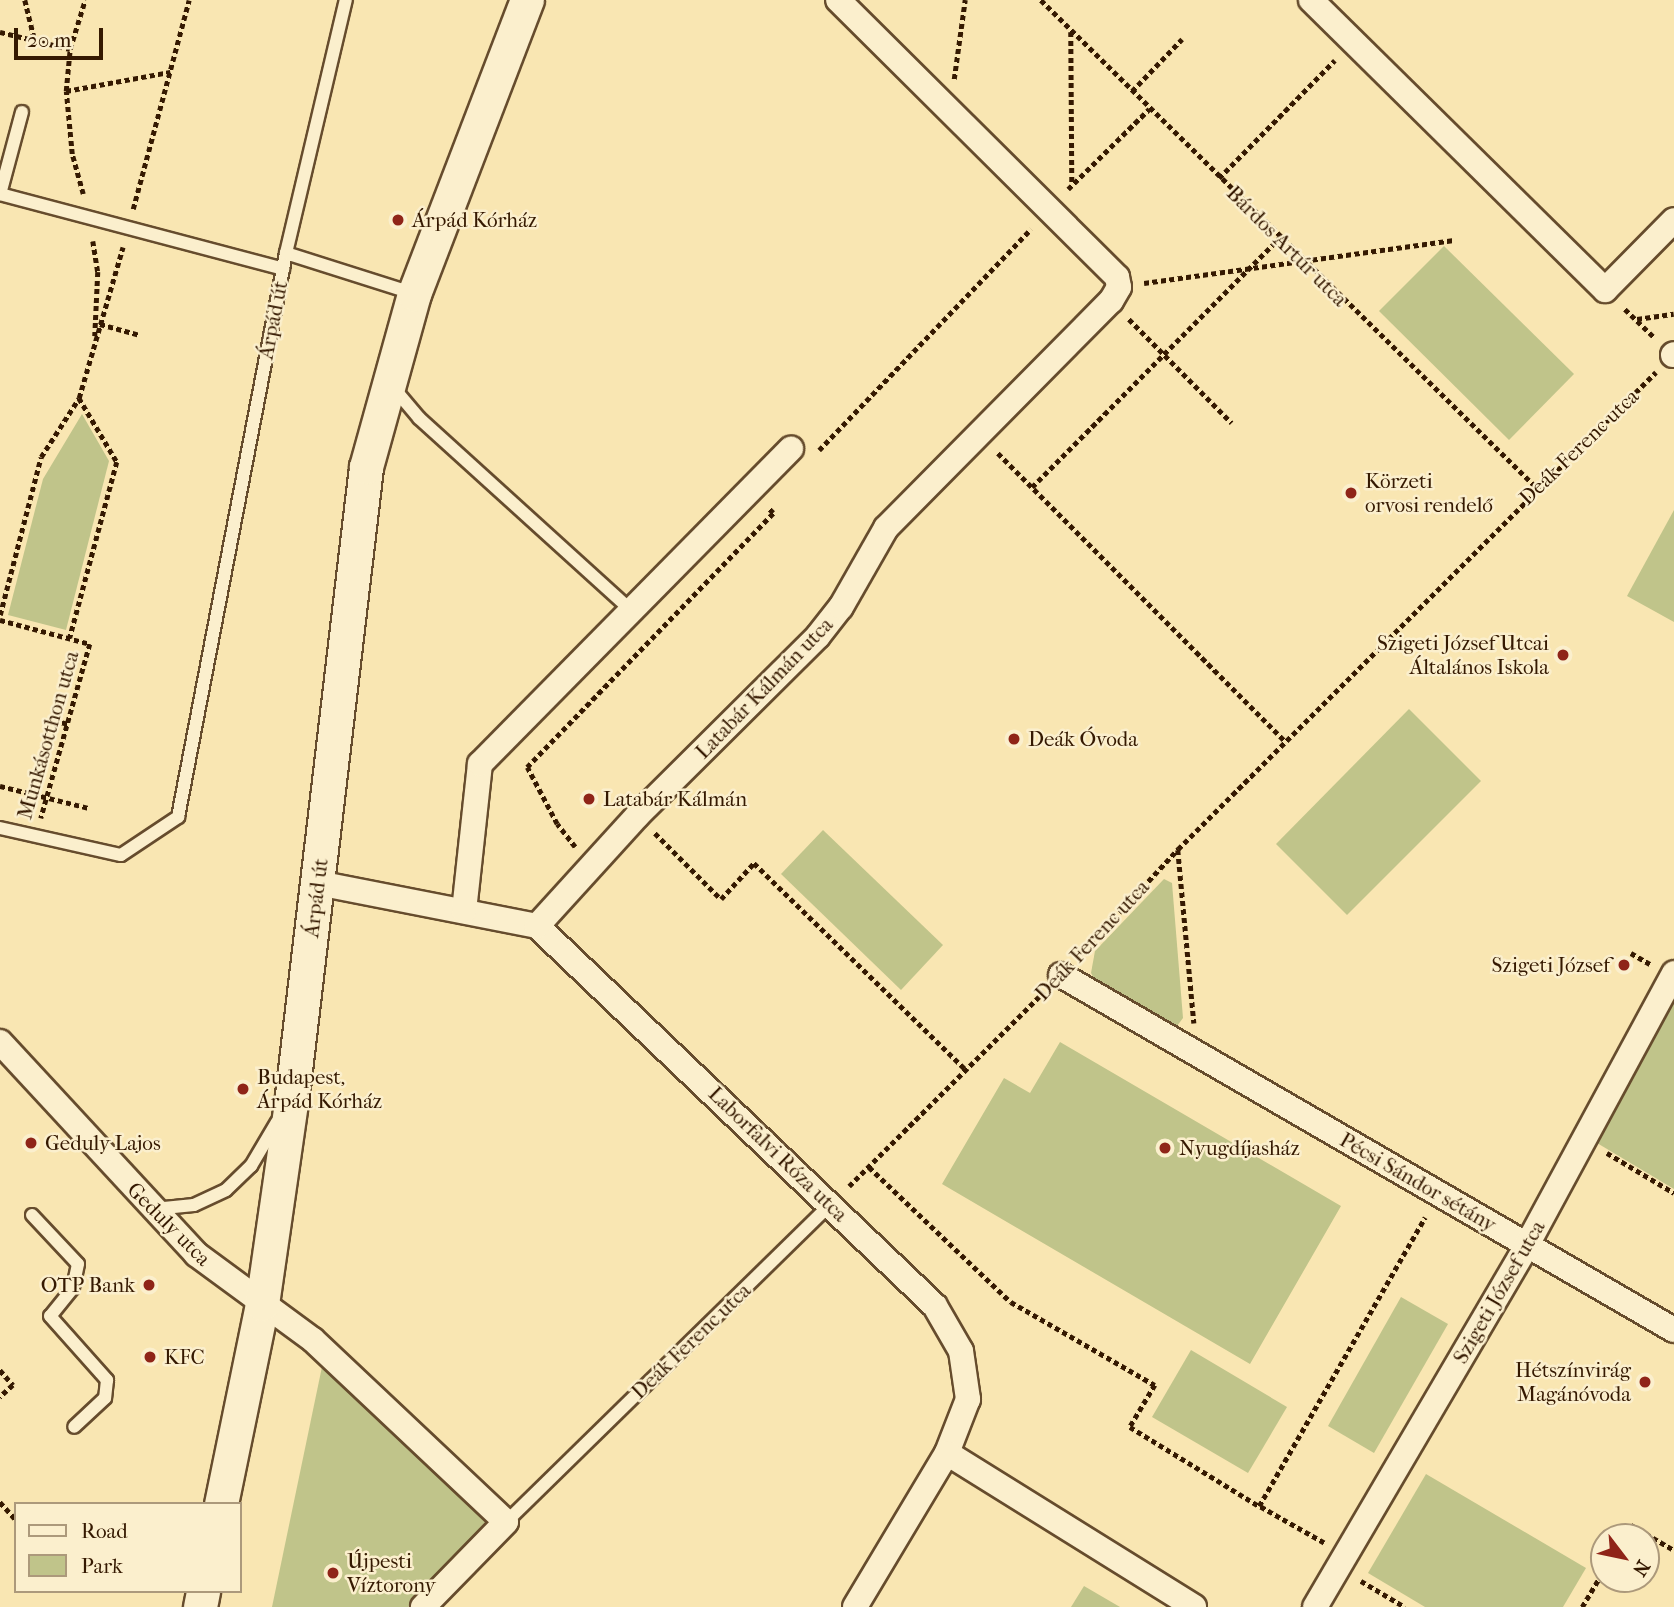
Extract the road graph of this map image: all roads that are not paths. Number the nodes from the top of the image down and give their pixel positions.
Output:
1 (346, 0) edge
2 (527, 0) edge
3 (838, 0) edge
4 (1311, 0) edge
5 (22, 112) dead end
6 (1674, 220) edge
7 (286, 253) junction
8 (283, 269) junction
9 (414, 294) junction
10 (388, 381) junction
11 (803, 452) road end
12 (631, 610) junction
13 (0, 828) edge
14 (318, 883) junction
15 (464, 911) junction
16 (537, 926) junction
17 (1674, 973) edge
18 (1061, 975) road end
19 (0, 1041) edge
20 (292, 1095) junction
21 (831, 1204) junction
22 (152, 1209) junction
23 (32, 1215) dead end
24 (1527, 1245) junction
25 (262, 1304) junction
26 (1674, 1330) edge
27 (74, 1427) dead end
28 (947, 1453) junction
29 (221, 1502) edge
30 (506, 1522) junction
31 (423, 1607) edge
32 (855, 1607) edge
33 (1194, 1607) edge
34 (1315, 1607) edge

1 - 7 lane, Árpád út
2 - 9 main road, Árpád út
3 - 16 street, Latabár Kálmán utca
4 - 6 street
5 - 8 lane
7 - 8 lane, Árpád út
7 - 9 lane, Árpád út
8 - 13 lane, Árpád út
9 - 10 main road, Árpád út
10 - 12 lane
10 - 14 main road, Árpád út
11 - 12 street
12 - 15 street
14 - 15 street
14 - 20 main road, Árpád út
15 - 16 street
16 - 21 street, Laborfalvi Róza utca
17 - 24 street, Szigeti József utca
18 - 24 street, Pécsi Sándor sétány
19 - 22 street, Geduly utca
20 - 22 lane
20 - 25 main road, Árpád út
21 - 28 street, Laborfalvi Róza utca
21 - 30 lane, Deák Ferenc utca
22 - 25 street, Geduly utca
23 - 27 lane
24 - 26 street, Pécsi Sándor sétány
24 - 34 street, Szigeti József utca
25 - 29 main road, Árpád út
25 - 30 street
28 - 32 street, Laborfalvi Róza utca
28 - 33 street
30 - 31 street, Deák Ferenc utca

